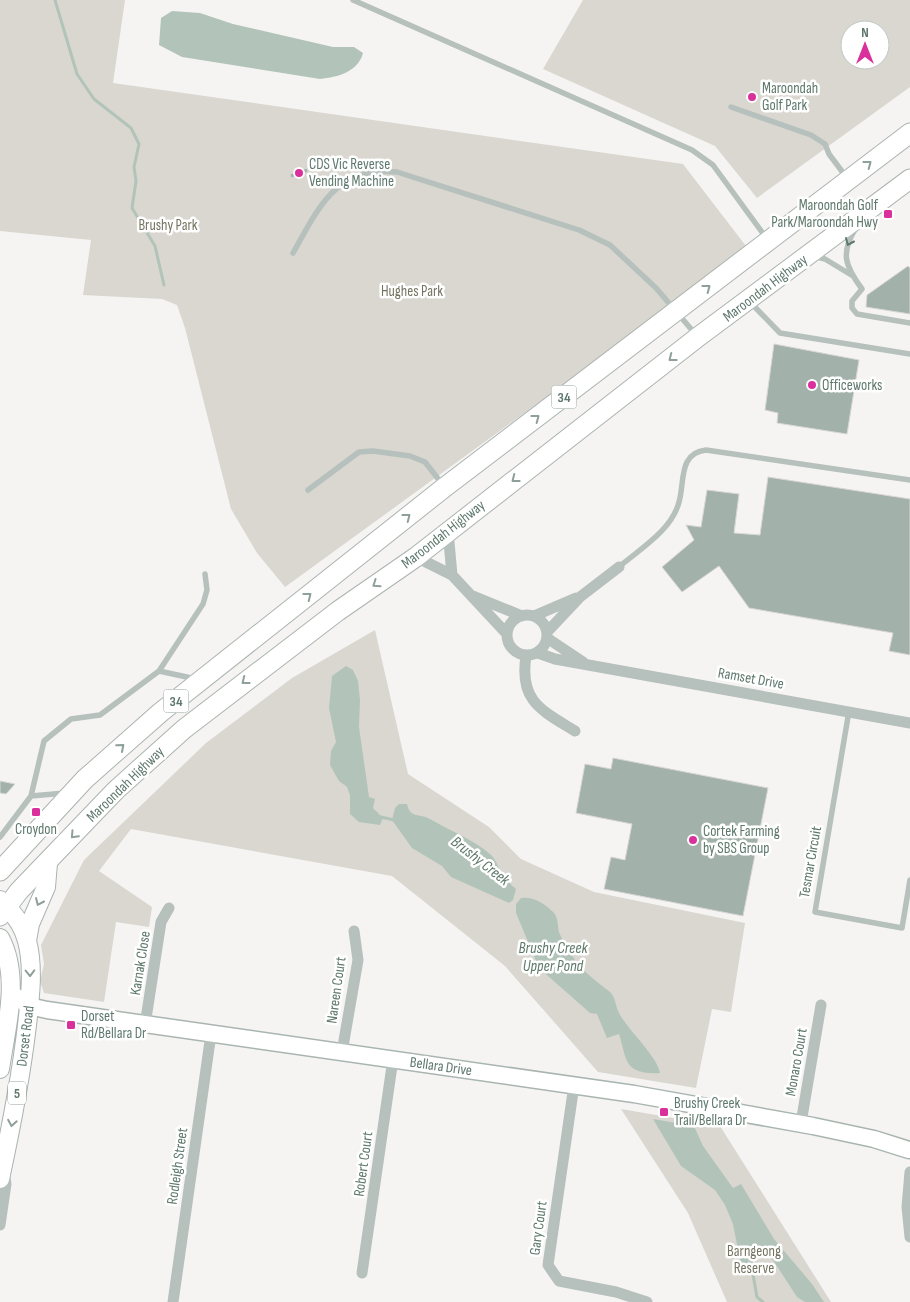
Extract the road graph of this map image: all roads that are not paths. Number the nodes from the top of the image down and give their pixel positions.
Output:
1 (354, 0) edge
2 (731, 107) dead end
3 (910, 133) edge
4 (910, 179) edge
5 (848, 180) junction
6 (867, 212) junction
7 (768, 241) junction
8 (293, 253) dead end
9 (810, 255) junction
10 (853, 276) junction
11 (748, 300) junction
12 (677, 311) junction
13 (910, 323) edge
14 (698, 337) junction
15 (910, 354) edge
16 (910, 480) edge
17 (445, 487) junction
18 (308, 490) dead end
19 (448, 531) junction
20 (416, 557) junction
21 (619, 567) joint
22 (204, 574) dead end
23 (452, 575) junction
24 (469, 594) junction
25 (580, 597) junction
26 (522, 616) junction
27 (534, 616) junction
28 (507, 634) junction
29 (547, 635) junction
30 (532, 654) junction
31 (587, 665) junction
32 (159, 671) junction
33 (202, 680) junction
34 (849, 711) junction
35 (910, 723) edge
36 (575, 732) dead end
37 (71, 793) junction
38 (30, 796) junction
39 (0, 837) edge
40 (48, 863) junction
41 (0, 870) edge
42 (910, 880) edge
43 (2, 908) edge
44 (169, 908) dead end
45 (354, 932) dead end
46 (0, 938) edge
47 (28, 941) junction
48 (5, 989) edge
49 (821, 1005) dead end
50 (29, 1006) junction
51 (146, 1024) junction
52 (211, 1034) junction
53 (3, 1046) junction
54 (24, 1049) junction
55 (342, 1052) junction
56 (393, 1060) junction
57 (0, 1069) edge
58 (574, 1085) junction
59 (801, 1123) junction
60 (910, 1145) edge
61 (910, 1172) edge
62 (1, 1173) edge
63 (909, 1191) edge
64 (0, 1225) edge
65 (910, 1238) edge
66 (362, 1273) dead end
67 (173, 1302) edge
68 (648, 1302) edge

1 - 7 lane
2 - 5 lane
5 -> 3 highway, Maroondah Highway / 34
4 - 6 highway, Maroondah Highway / 34
5 - 7 highway, Maroondah Highway / 34
6 - 9 highway, Maroondah Highway / 34
6 -> 10 lane
12 -> 7 highway, Maroondah Highway / 34
8 - 12 lane
9 - 10 lane
9 - 11 highway, Maroondah Highway / 34
10 - 13 lane
11 - 14 highway, Maroondah Highway / 34
11 - 15 lane
12 - 14 lane
17 -> 12 highway, Maroondah Highway / 34
14 -> 19 highway, Maroondah Highway / 34
16 - 21 lane
17 - 18 lane
33 -> 17 highway, Maroondah Highway / 34
19 - 20 highway, Maroondah Highway / 34
19 - 23 street
20 - 23 street
20 -> 40 highway, Maroondah Highway / 34
21 - 25 street
22 - 32 lane
23 - 24 street
24 - 26 street
24 - 28 street
25 - 27 street
25 - 29 street
26 - 27 street
26 - 28 street
27 - 29 street
28 - 30 street
29 - 30 street
29 - 31 street, Ramset Drive
30 - 31 street, Ramset Drive
30 - 36 street
31 - 34 street, Ramset Drive
32 - 33 lane
32 - 38 lane
37 -> 33 highway, Maroondah Highway / 34
34 - 35 street, Ramset Drive
34 - 42 lane, Tesmar Circuit
37 - 38 lane
37 - 41 highway, Maroondah Highway / 34
38 - 39 lane
40 - 43 highway, Maroondah Highway / 34
40 -> 47 main road
43 - 47 main road, Dorset Road / 5
44 - 51 street, Karnak Close
45 - 55 street, Nareen Court
46 - 48 main road, Dorset Road / 5
47 -> 50 main road, Dorset Road / 5
48 - 50 main road, Bellara Drive
48 - 53 main road, Dorset Road / 5
49 - 59 street, Monaro Court
50 - 51 main road, Bellara Drive
50 - 54 main road, Dorset Road / 5
51 - 52 main road, Bellara Drive
52 - 55 main road, Bellara Drive
52 - 67 street, Rodleigh Street
53 - 54 main road
53 - 57 main road, Dorset Road / 5
54 -> 62 main road, Dorset Road / 5
55 - 56 main road, Bellara Drive
56 - 58 main road, Bellara Drive
56 - 66 street, Robert Court
58 - 59 main road, Bellara Drive
58 - 68 street, Gary Court
59 - 60 main road, Bellara Drive
61 - 63 street
62 - 64 street
63 - 65 street

